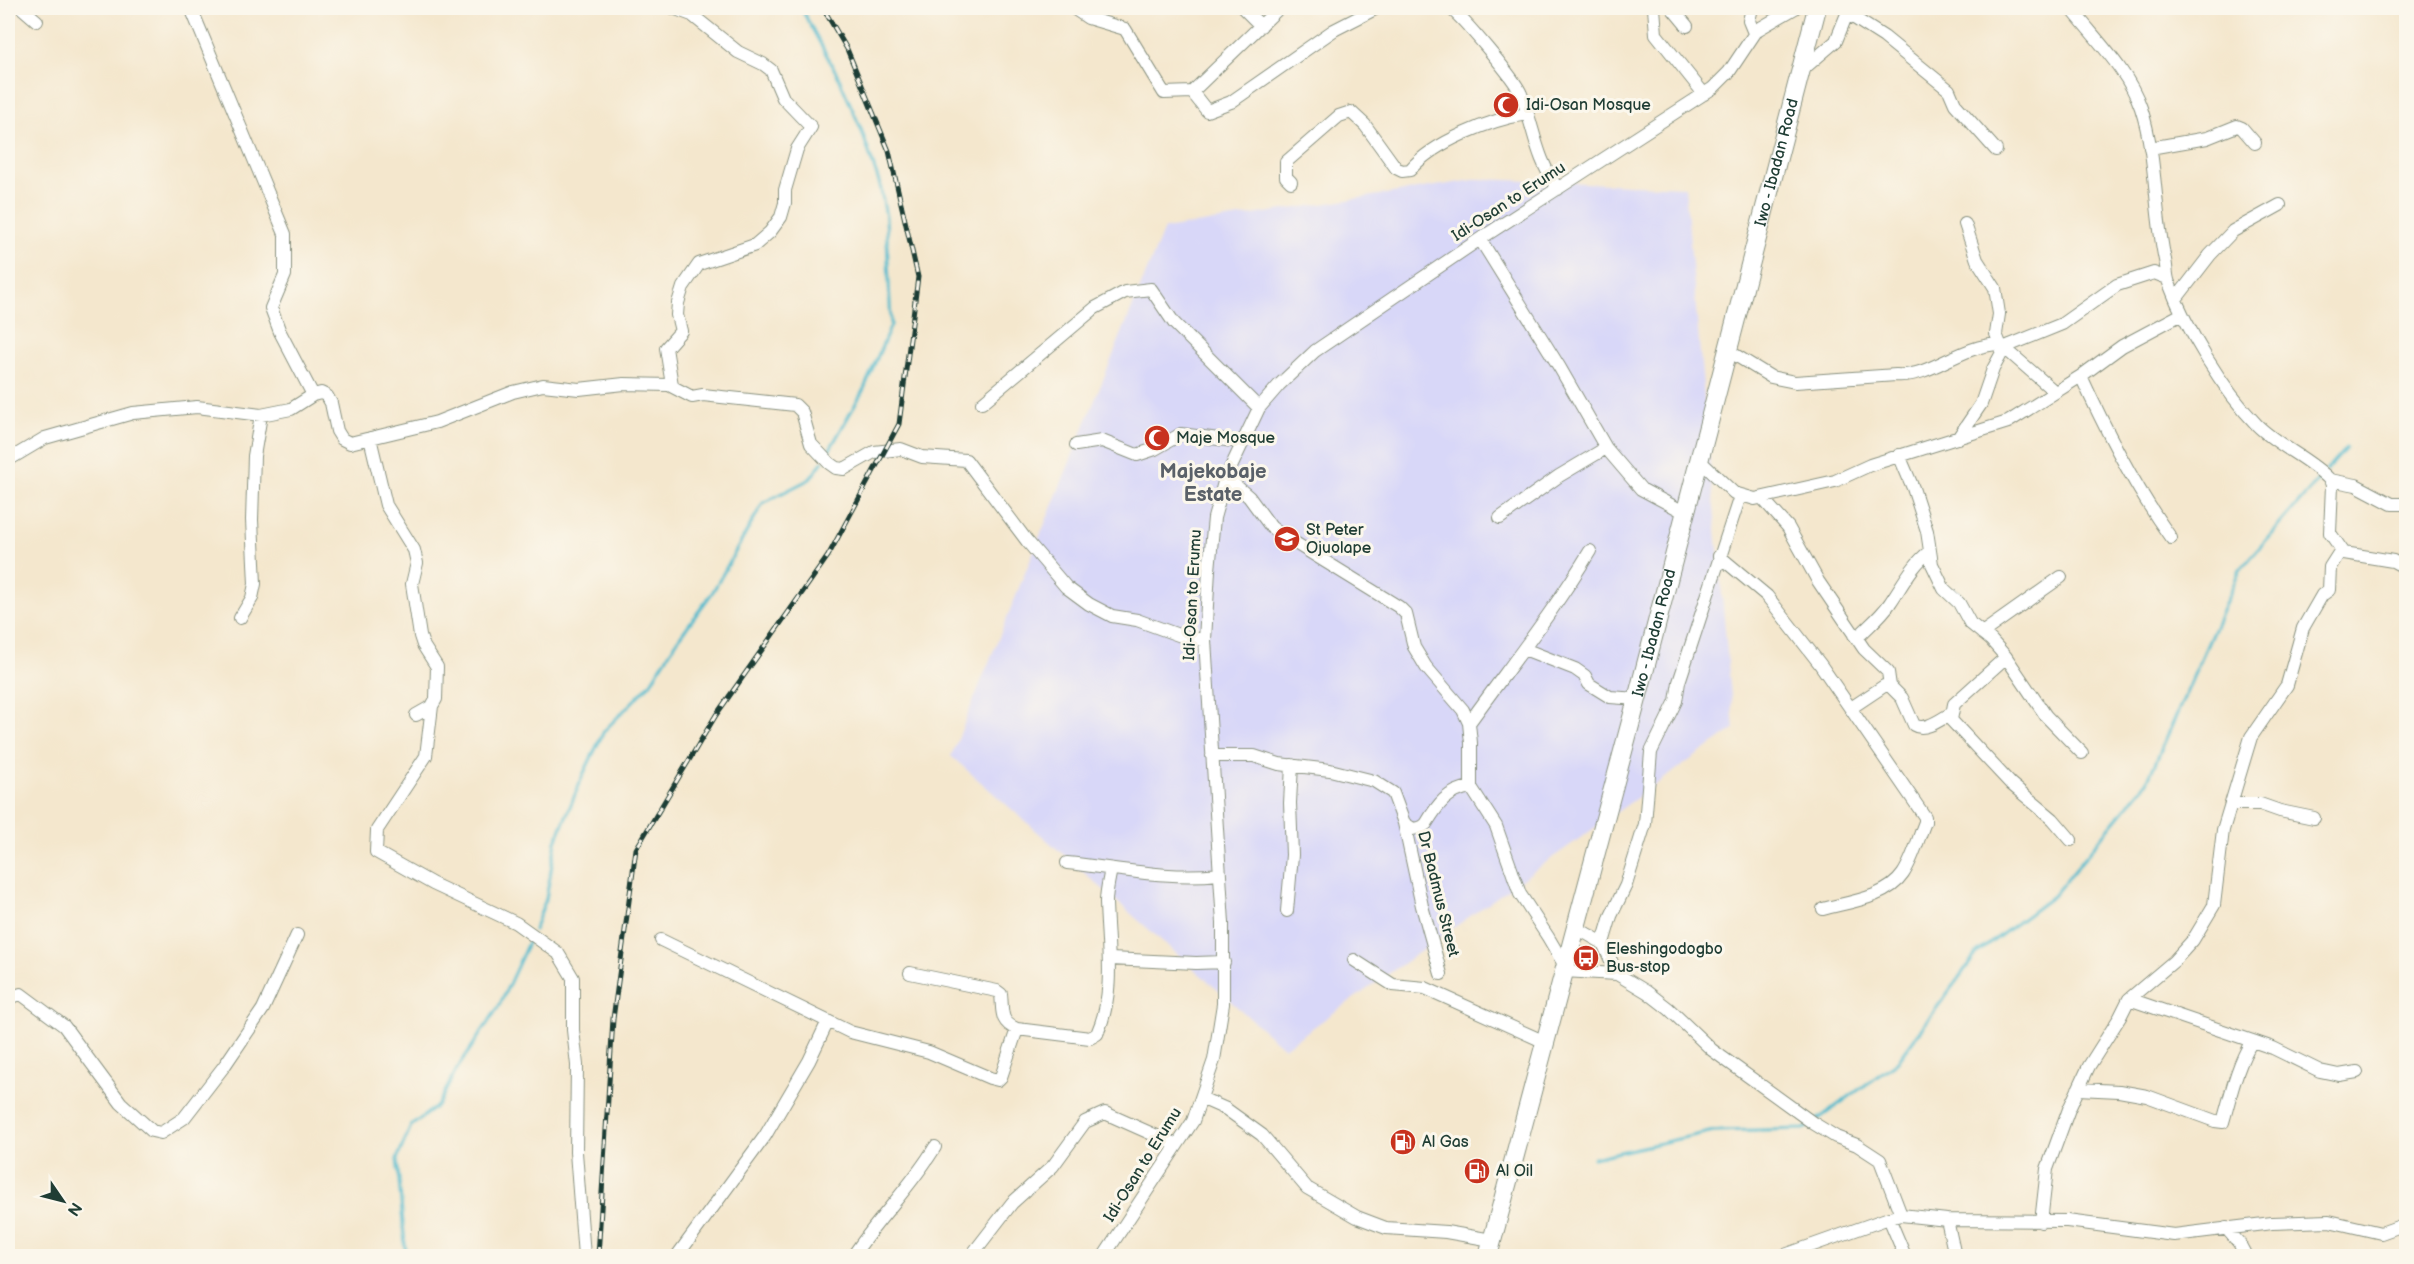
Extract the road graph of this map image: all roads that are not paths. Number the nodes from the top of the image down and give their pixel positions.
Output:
1 (22, 8) edge
2 (190, 8) edge
3 (673, 8) edge
4 (1072, 8) edge
5 (1243, 8) edge
6 (1280, 8) edge
7 (1377, 8) edge
8 (1450, 8) edge
9 (1654, 8) edge
10 (1672, 8) edge
11 (1752, 8) edge
12 (1817, 8) edge
13 (2071, 8) edge
14 (1786, 10) edge
15 (1849, 11) edge
16 (37, 21) dead end
17 (1262, 26) junction
18 (1687, 26) dead end
19 (1754, 33) junction
20 (1800, 71) junction
21 (1192, 92) junction
22 (1704, 94) junction
23 (1527, 114) junction
24 (2255, 143) dead end
25 (2150, 148) junction
26 (1996, 150) dead end
27 (1291, 182) dead end
28 (1558, 189) junction
29 (2280, 205) dead end
30 (1965, 224) dead end
31 (1480, 239) junction
32 (2166, 261) junction
33 (2154, 273) junction
34 (2167, 278) junction
35 (2181, 310) junction
36 (2002, 346) junction
37 (1727, 350) junction
38 (2081, 376) junction
39 (672, 386) junction
40 (2055, 392) junction
41 (313, 395) junction
42 (982, 403) dead end
43 (1259, 408) junction
44 (261, 415) junction
45 (370, 438) junction
46 (1958, 438) junction
47 (1241, 442) junction
48 (1076, 445) dead end
49 (1606, 448) junction
50 (1899, 455) junction
51 (1698, 459) junction
52 (8, 460) edge
53 (1226, 477) junction
54 (2330, 480) junction
55 (1740, 496) junction
56 (1763, 499) junction
57 (2406, 504) edge
58 (1684, 513) junction
59 (1500, 518) dead end
60 (2170, 538) dead end
61 (1590, 551) dead end
62 (1930, 551) junction
63 (2344, 554) junction
64 (1719, 556) junction
65 (2406, 568) edge
66 (2061, 577) dead end
67 (240, 618) dead end
68 (1982, 633) junction
69 (1854, 635) junction
70 (1204, 640) junction
71 (1524, 649) junction
72 (2006, 657) junction
73 (1890, 686) junction
74 (1637, 699) junction
75 (432, 706) junction
76 (1851, 708) junction
77 (1952, 713) junction
78 (416, 715) dead end
79 (1468, 723) junction
80 (2082, 753) dead end
81 (1212, 756) junction
82 (1292, 765) junction
83 (1472, 787) junction
84 (2231, 804) junction
85 (2314, 818) dead end
86 (1404, 823) junction
87 (2071, 840) dead end
88 (1067, 863) dead end
89 (1111, 869) junction
90 (1219, 874) junction
91 (1823, 909) dead end
92 (1287, 911) dead end
93 (1575, 927) junction
94 (297, 935) dead end
95 (661, 940) dead end
96 (1603, 943) junction
97 (1110, 959) junction
98 (1354, 960) dead end
99 (1224, 962) junction
100 (1564, 969) junction
101 (910, 973) dead end
102 (1441, 974) dead end
103 (1617, 974) junction
104 (8, 998) edge
105 (2129, 999) junction
106 (828, 1021) junction
107 (1017, 1029) junction
108 (2252, 1041) junction
109 (1545, 1042) junction
110 (2357, 1072) dead end
111 (2079, 1089) junction
112 (1201, 1098) junction
113 (1177, 1145) junction
114 (935, 1147) dead end
115 (1895, 1216) junction
116 (1947, 1220) junction
117 (2041, 1222) junction
118 (2406, 1224) edge
119 (2226, 1228) junction
120 (1490, 1248) edge
121 (584, 1257) edge
122 (678, 1257) edge
123 (854, 1257) edge
124 (971, 1257) edge
125 (1104, 1257) edge
126 (1782, 1257) edge
127 (1905, 1257) edge
128 (1955, 1257) edge
129 (2246, 1257) edge

1 - 16 street
2 - 41 street
3 - 39 street
4 - 21 street
5 - 17 street
6 - 17 street
7 - 21 street
8 - 23 street
9 - 22 street
10 - 18 street
11 - 19 street
12 - 20 main road, Iwo - Ibadan Road
13 - 25 street
14 - 19 street, Idi-Osan to Erumu
15 - 20 street
15 - 26 street
17 - 21 street
19 - 22 street, Idi-Osan to Erumu
20 - 37 main road, Iwo - Ibadan Road
22 - 28 street, Idi-Osan to Erumu
23 - 27 street
23 - 28 street
24 - 25 street
25 - 32 street
28 - 31 street, Idi-Osan to Erumu
29 - 35 street
30 - 36 street
31 - 43 street, Idi-Osan to Erumu
31 - 49 street
32 - 33 street
32 - 34 street
33 - 34 street
33 - 36 street
34 - 35 street
35 - 38 street
35 - 54 street
36 - 37 street
36 - 40 street
36 - 46 street
37 - 51 main road, Iwo - Ibadan Road
38 - 40 street
38 - 60 street
39 - 45 street
39 - 70 street
40 - 46 street
41 - 44 street
41 - 45 street
42 - 43 street
43 - 47 street, Idi-Osan to Erumu
44 - 52 street
44 - 67 street
45 - 75 street
46 - 50 street
47 - 48 street
47 - 53 street, Idi-Osan to Erumu
49 - 58 street
49 - 59 street
50 - 56 street
50 - 62 street
51 - 55 street
51 - 58 main road, Iwo - Ibadan Road
53 - 70 street, Idi-Osan to Erumu
53 - 79 street
54 - 57 street
54 - 63 street
55 - 56 street
55 - 64 street
56 - 69 street
58 - 74 main road, Iwo - Ibadan Road
61 - 71 street
62 - 68 street
62 - 69 street
63 - 65 street
63 - 84 street
64 - 76 street
64 - 96 street
66 - 68 street
68 - 72 street
69 - 73 street
70 - 81 street, Idi-Osan to Erumu
71 - 74 street
71 - 79 street
72 - 77 street
72 - 80 street
73 - 76 street
73 - 77 street
74 - 93 main road, Iwo - Ibadan Road
75 - 78 street
75 - 121 street
76 - 91 street
77 - 87 street
79 - 83 street
81 - 82 street
81 - 90 street, Idi-Osan to Erumu
82 - 86 street, Dr Badmus Street
82 - 92 street
83 - 86 street
83 - 100 street
84 - 85 street
84 - 105 street
86 - 102 street, Dr Badmus Street
88 - 89 street
89 - 90 street
89 - 97 street
90 - 99 street, Idi-Osan to Erumu
93 - 96 street
93 - 100 main road, Iwo - Ibadan Road
94 - 104 street
95 - 106 street
96 - 103 street
97 - 99 street
97 - 107 street
98 - 109 street
99 - 112 street, Idi-Osan to Erumu
100 - 103 street
100 - 109 main road, Iwo - Ibadan Road
101 - 107 street
103 - 115 street
105 - 108 street
105 - 111 street
106 - 107 street
106 - 122 street
108 - 110 street
108 - 111 street
109 - 120 main road, Iwo - Ibadan Road
111 - 117 street
112 - 113 street, Idi-Osan to Erumu
112 - 120 street
113 - 124 street
113 - 125 street, Idi-Osan to Erumu
114 - 123 street
115 - 116 street
115 - 126 street
115 - 127 street
116 - 117 street
116 - 128 street
117 - 119 street
118 - 119 street
119 - 129 street

